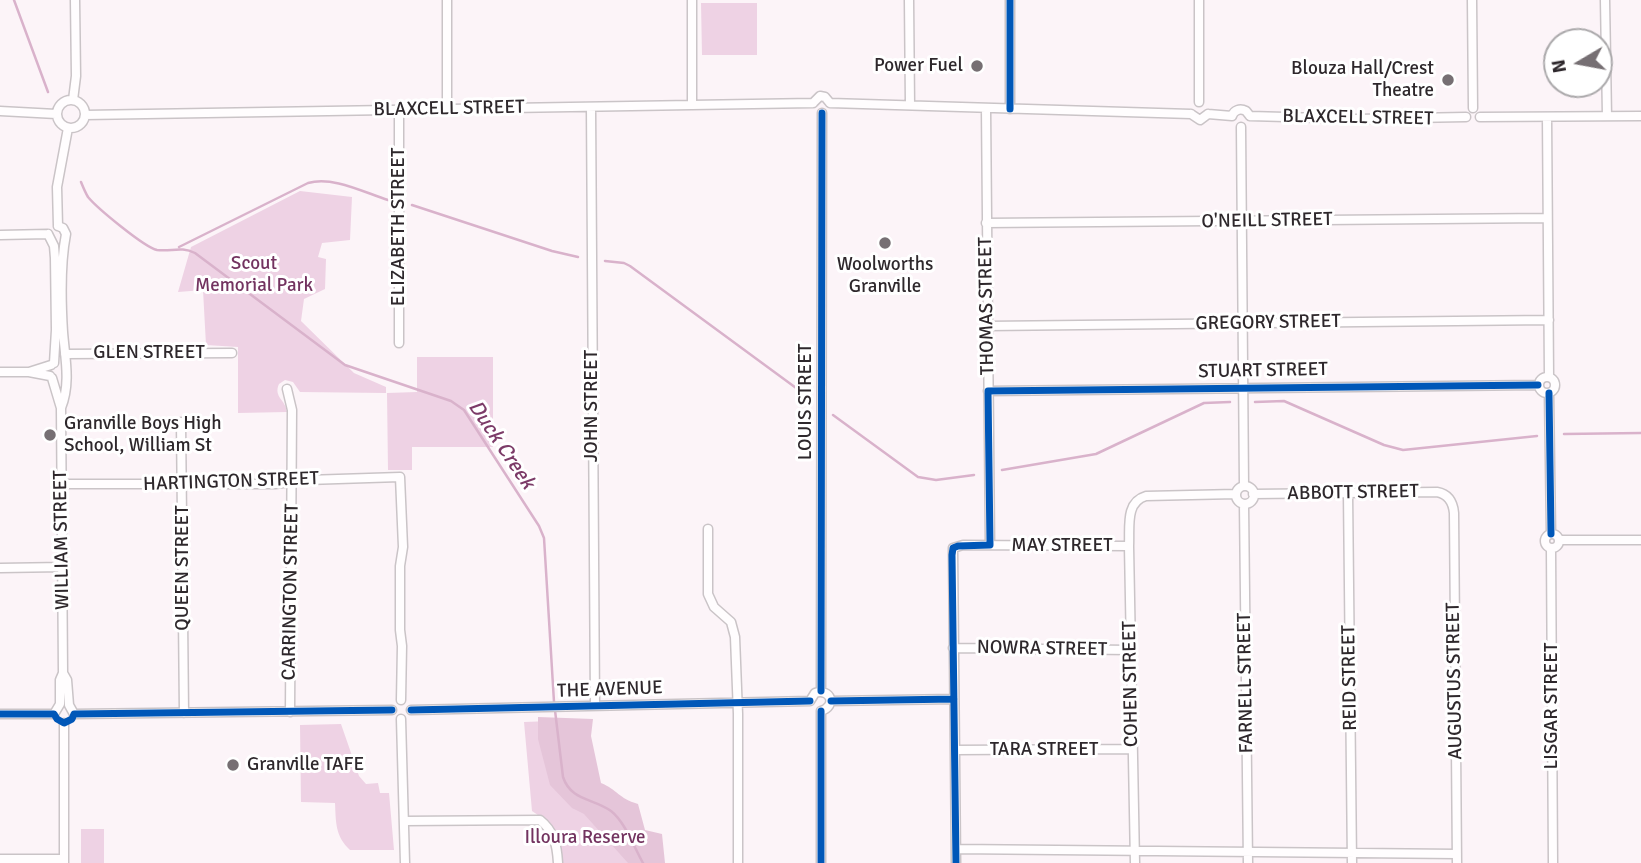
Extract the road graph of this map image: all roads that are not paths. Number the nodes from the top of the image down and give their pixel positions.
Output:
1 (75, 0) edge
2 (447, 0) edge
3 (692, 0) edge
4 (909, 0) edge
5 (1010, 0) edge
6 (1199, 0) edge
7 (1472, 0) edge
8 (1605, 0) edge
9 (73, 100) junction
10 (813, 103) junction
11 (830, 103) junction
12 (1199, 103) junction
13 (692, 105) junction
14 (910, 106) junction
15 (592, 107) junction
16 (986, 108) junction
17 (1473, 108) junction
18 (447, 109) junction
19 (1010, 109) junction
20 (0, 111) edge
21 (399, 111) junction
22 (822, 113) junction
23 (56, 114) junction
24 (1191, 114) junction
25 (1208, 114) junction
26 (85, 115) junction
27 (1232, 116) junction
28 (1250, 116) junction
29 (1607, 116) junction
30 (1641, 116) edge
31 (1466, 117) junction
32 (1480, 117) junction
33 (1547, 117) junction
34 (1241, 127) junction
35 (68, 128) junction
36 (1547, 218) junction
37 (1242, 221) junction
38 (986, 223) junction
39 (58, 226) junction
40 (0, 234) edge
41 (50, 238) junction
42 (65, 239) junction
43 (1549, 320) junction
44 (1243, 323) junction
45 (987, 326) junction
46 (399, 343) dead end
47 (232, 353) dead end
48 (65, 354) junction
49 (52, 364) junction
50 (65, 365) junction
51 (0, 372) edge
52 (29, 372) junction
53 (51, 377) junction
54 (65, 377) junction
55 (1549, 377) junction
56 (1538, 385) junction
57 (1244, 387) junction
58 (287, 389) dead end
59 (988, 391) junction
60 (1549, 393) junction
61 (61, 408) junction
62 (181, 422) dead end
63 (292, 482) junction
64 (62, 484) junction
65 (183, 484) junction
66 (1244, 486) junction
67 (1348, 493) junction
68 (1236, 494) junction
69 (1253, 494) junction
70 (1451, 500) joint
71 (1244, 504) junction
72 (708, 529) dead end
73 (1551, 534) junction
74 (1560, 540) junction
75 (1641, 540) edge
76 (989, 545) junction
77 (1129, 546) junction
78 (1551, 549) junction
79 (63, 567) junction
80 (0, 568) edge
81 (953, 648) junction
82 (1131, 650) junction
83 (821, 691) junction
84 (954, 699) junction
85 (401, 700) junction
86 (810, 701) junction
87 (831, 701) junction
88 (737, 703) junction
89 (64, 705) junction
90 (594, 706) junction
91 (392, 710) junction
92 (411, 710) junction
93 (290, 712) junction
94 (821, 712) junction
95 (184, 713) junction
96 (0, 714) edge
97 (54, 714) junction
98 (74, 714) junction
99 (401, 719) junction
100 (64, 723) junction
101 (1132, 749) junction
102 (955, 750) junction
103 (404, 821) junction
104 (956, 849) junction
105 (1135, 850) junction
106 (1248, 852) junction
107 (1352, 852) junction
108 (1457, 858) edge
109 (0, 859) edge
110 (64, 861) edge
111 (405, 863) edge
112 (558, 863) edge
113 (738, 863) edge
114 (821, 863) edge
115 (956, 863) edge
116 (1135, 863) edge
117 (1248, 863) edge
118 (1352, 863) edge
119 (1553, 863) edge

1 - 9 street
2 - 18 street
3 - 13 street
4 - 14 street
5 - 19 street
6 - 12 street
7 - 17 street
8 - 29 street
9 - 23 street
9 - 26 street
10 - 11 street
10 - 13 street, BLAXCELL STREET
10 - 22 street
11 - 14 street
11 - 22 street
12 - 24 street
12 - 25 street
13 - 15 street, BLAXCELL STREET
14 - 16 street
15 - 18 street, BLAXCELL STREET
15 - 90 street, JOHN STREET
16 - 19 street
16 - 38 street, THOMAS STREET
17 - 31 street
17 - 32 street
18 - 21 street, BLAXCELL STREET
19 - 24 street
20 - 23 street
21 - 26 street, BLAXCELL STREET
21 - 46 street, ELIZABETH STREET
22 - 83 street, LOUIS STREET
23 - 35 street
24 - 25 street
25 - 27 street
26 - 35 street
27 - 28 street
27 - 34 street
28 - 31 street, BLAXCELL STREET
28 - 34 street
29 - 30 street
29 - 33 street
31 - 32 street
32 - 33 street
33 - 36 street
34 - 37 street
35 - 39 street
36 - 37 street, O'NEILL STREET
36 - 43 street
37 - 38 street, O'NEILL STREET
37 - 44 street
38 - 45 street, THOMAS STREET
39 - 41 street
39 - 42 street
40 - 41 street
41 - 42 street
41 - 49 street
42 - 48 street
43 - 44 street, GREGORY STREET
43 - 55 street
44 - 45 street, GREGORY STREET
44 - 57 street
45 - 59 street, THOMAS STREET
47 - 48 street, GLEN STREET
48 - 50 street
49 - 50 street
49 - 52 street
49 - 53 street
50 - 54 street
51 - 52 street
52 - 53 street
53 - 54 street
53 - 61 street, WILLIAM STREET
54 - 61 street, WILLIAM STREET
55 - 56 street
55 - 60 street
56 - 57 street, STUART STREET
56 - 60 street
57 - 59 street, STUART STREET
57 - 66 street
58 - 63 street, CARRINGTON STREET
59 - 76 street, THOMAS STREET
60 - 73 street
61 - 64 street, WILLIAM STREET
62 - 65 street, QUEEN STREET
63 - 65 street, HARTINGTON STREET
63 - 85 street, HARTINGTON STREET
63 - 93 street, CARRINGTON STREET
64 - 65 street, HARTINGTON STREET
64 - 79 street, WILLIAM STREET
65 - 95 street, QUEEN STREET
66 - 68 street
66 - 69 street
67 - 69 street, ABBOTT STREET
67 - 70 street, ABBOTT STREET
67 - 107 street, REID STREET
68 - 71 street
68 - 77 street, COHEN STREET
69 - 71 street
70 - 108 street, AUGUSTUS STREET
71 - 106 street, FARNELL STREET
72 - 88 street
73 - 74 street
73 - 78 street
74 - 75 street
74 - 78 street
76 - 77 street, MAY STREET
76 - 81 street, MAY STREET
77 - 82 street, COHEN STREET
78 - 119 street, LISGAR STREET
79 - 80 street
79 - 89 street, WILLIAM STREET
81 - 82 street, NOWRA STREET
81 - 84 street
82 - 101 street, COHEN STREET
83 - 86 street
83 - 87 street
84 - 87 street
84 - 102 street
85 - 91 street
85 - 92 street
86 - 88 street, THE AVENUE
86 - 94 street
87 - 94 street
88 - 90 street, THE AVENUE
88 - 113 street
89 - 97 street
89 - 98 street, WILLIAM STREET
90 - 92 street, THE AVENUE
91 - 93 street
91 - 99 street
92 - 99 street
93 - 95 street
94 - 114 street
95 - 98 street
96 - 97 street
97 - 100 street
98 - 100 street
99 - 103 street
100 - 110 street
101 - 102 street, TARA STREET
101 - 105 street, COHEN STREET
102 - 104 street
103 - 111 street
103 - 112 street
104 - 105 street
104 - 115 street
105 - 106 street
105 - 116 street, COHEN STREET
106 - 107 street
106 - 117 street, FARNELL STREET
107 - 108 street
107 - 118 street, REID STREET
109 - 110 street

